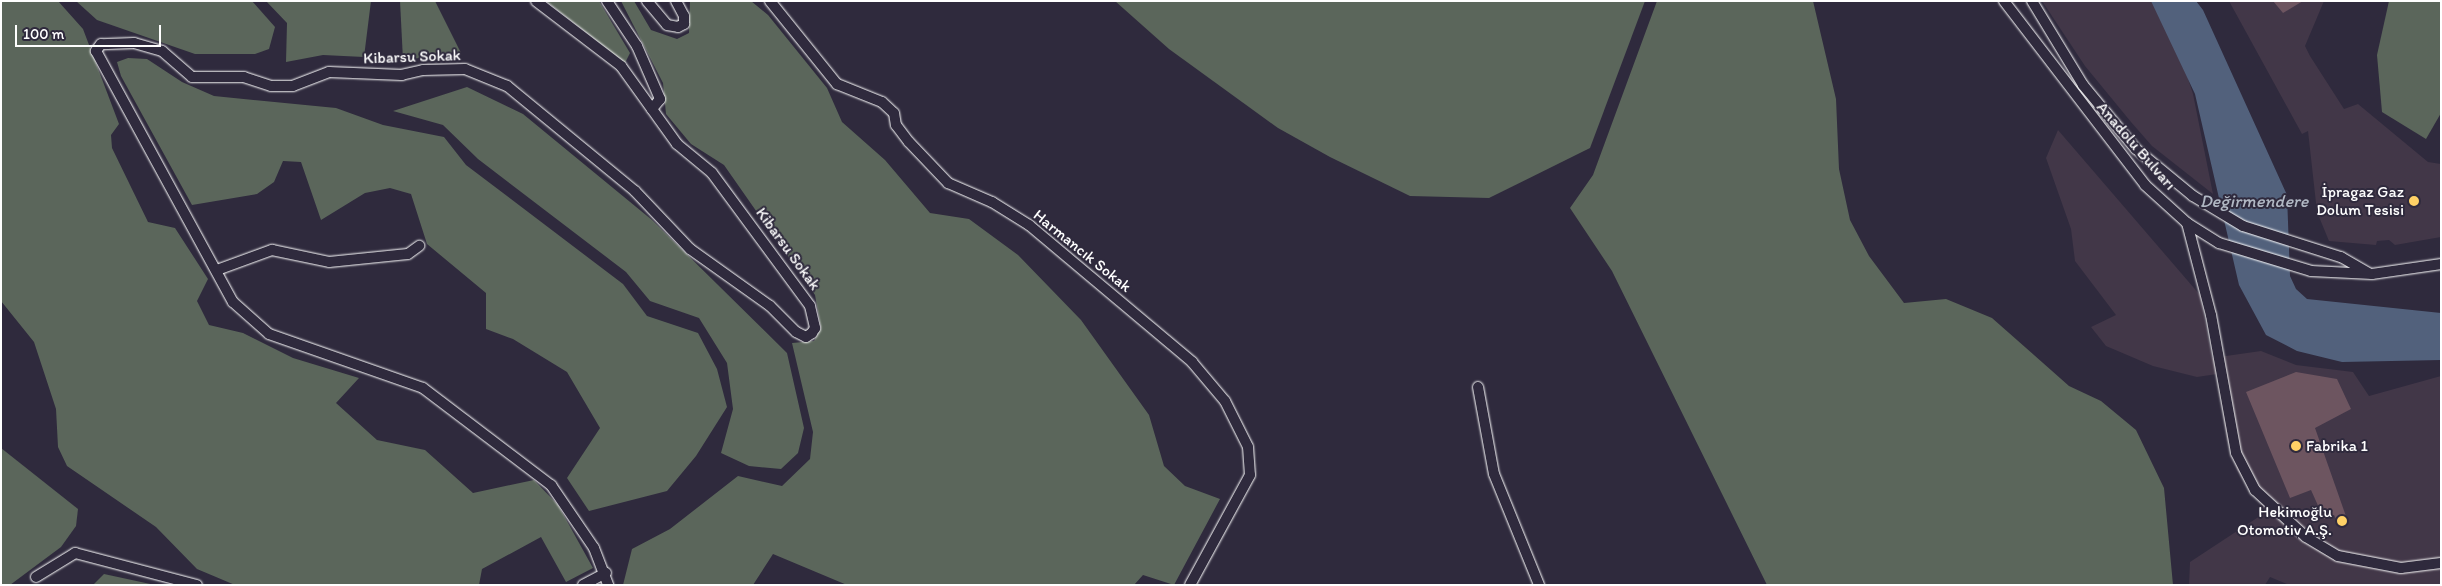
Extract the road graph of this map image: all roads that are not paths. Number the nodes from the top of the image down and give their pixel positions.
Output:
1 (536, 1) edge
2 (607, 1) edge
3 (647, 1) edge
4 (676, 1) edge
5 (770, 1) edge
6 (2004, 1) edge
7 (2032, 1) edge
8 (652, 109) junction
9 (2187, 223) junction
10 (419, 246) dead end
11 (2441, 264) edge
12 (216, 270) junction
13 (2372, 274) junction
14 (1478, 387) dead end
15 (2441, 564) edge
16 (606, 573) junction
17 (36, 577) dead end
18 (197, 585) edge
19 (583, 585) edge
20 (608, 585) edge
21 (1190, 585) edge
22 (1539, 585) edge

1 - 8 street
2 - 8 street
3 - 4 street
5 - 21 street, Harmancık Sokak
6 - 9 street, Anadolu Bulvarı
7 - 13 street, Anadolu Bulvarı
8 - 12 street, Kibarsu Sokak
9 - 13 street, Anadolu Bulvarı
9 - 15 street
10 - 12 street
11 - 13 street, Anadolu Bulvarı
12 - 16 street, Kibarsu Sokak
14 - 22 street
16 - 19 street
16 - 20 street, Kibarsu Sokak
17 - 18 street

